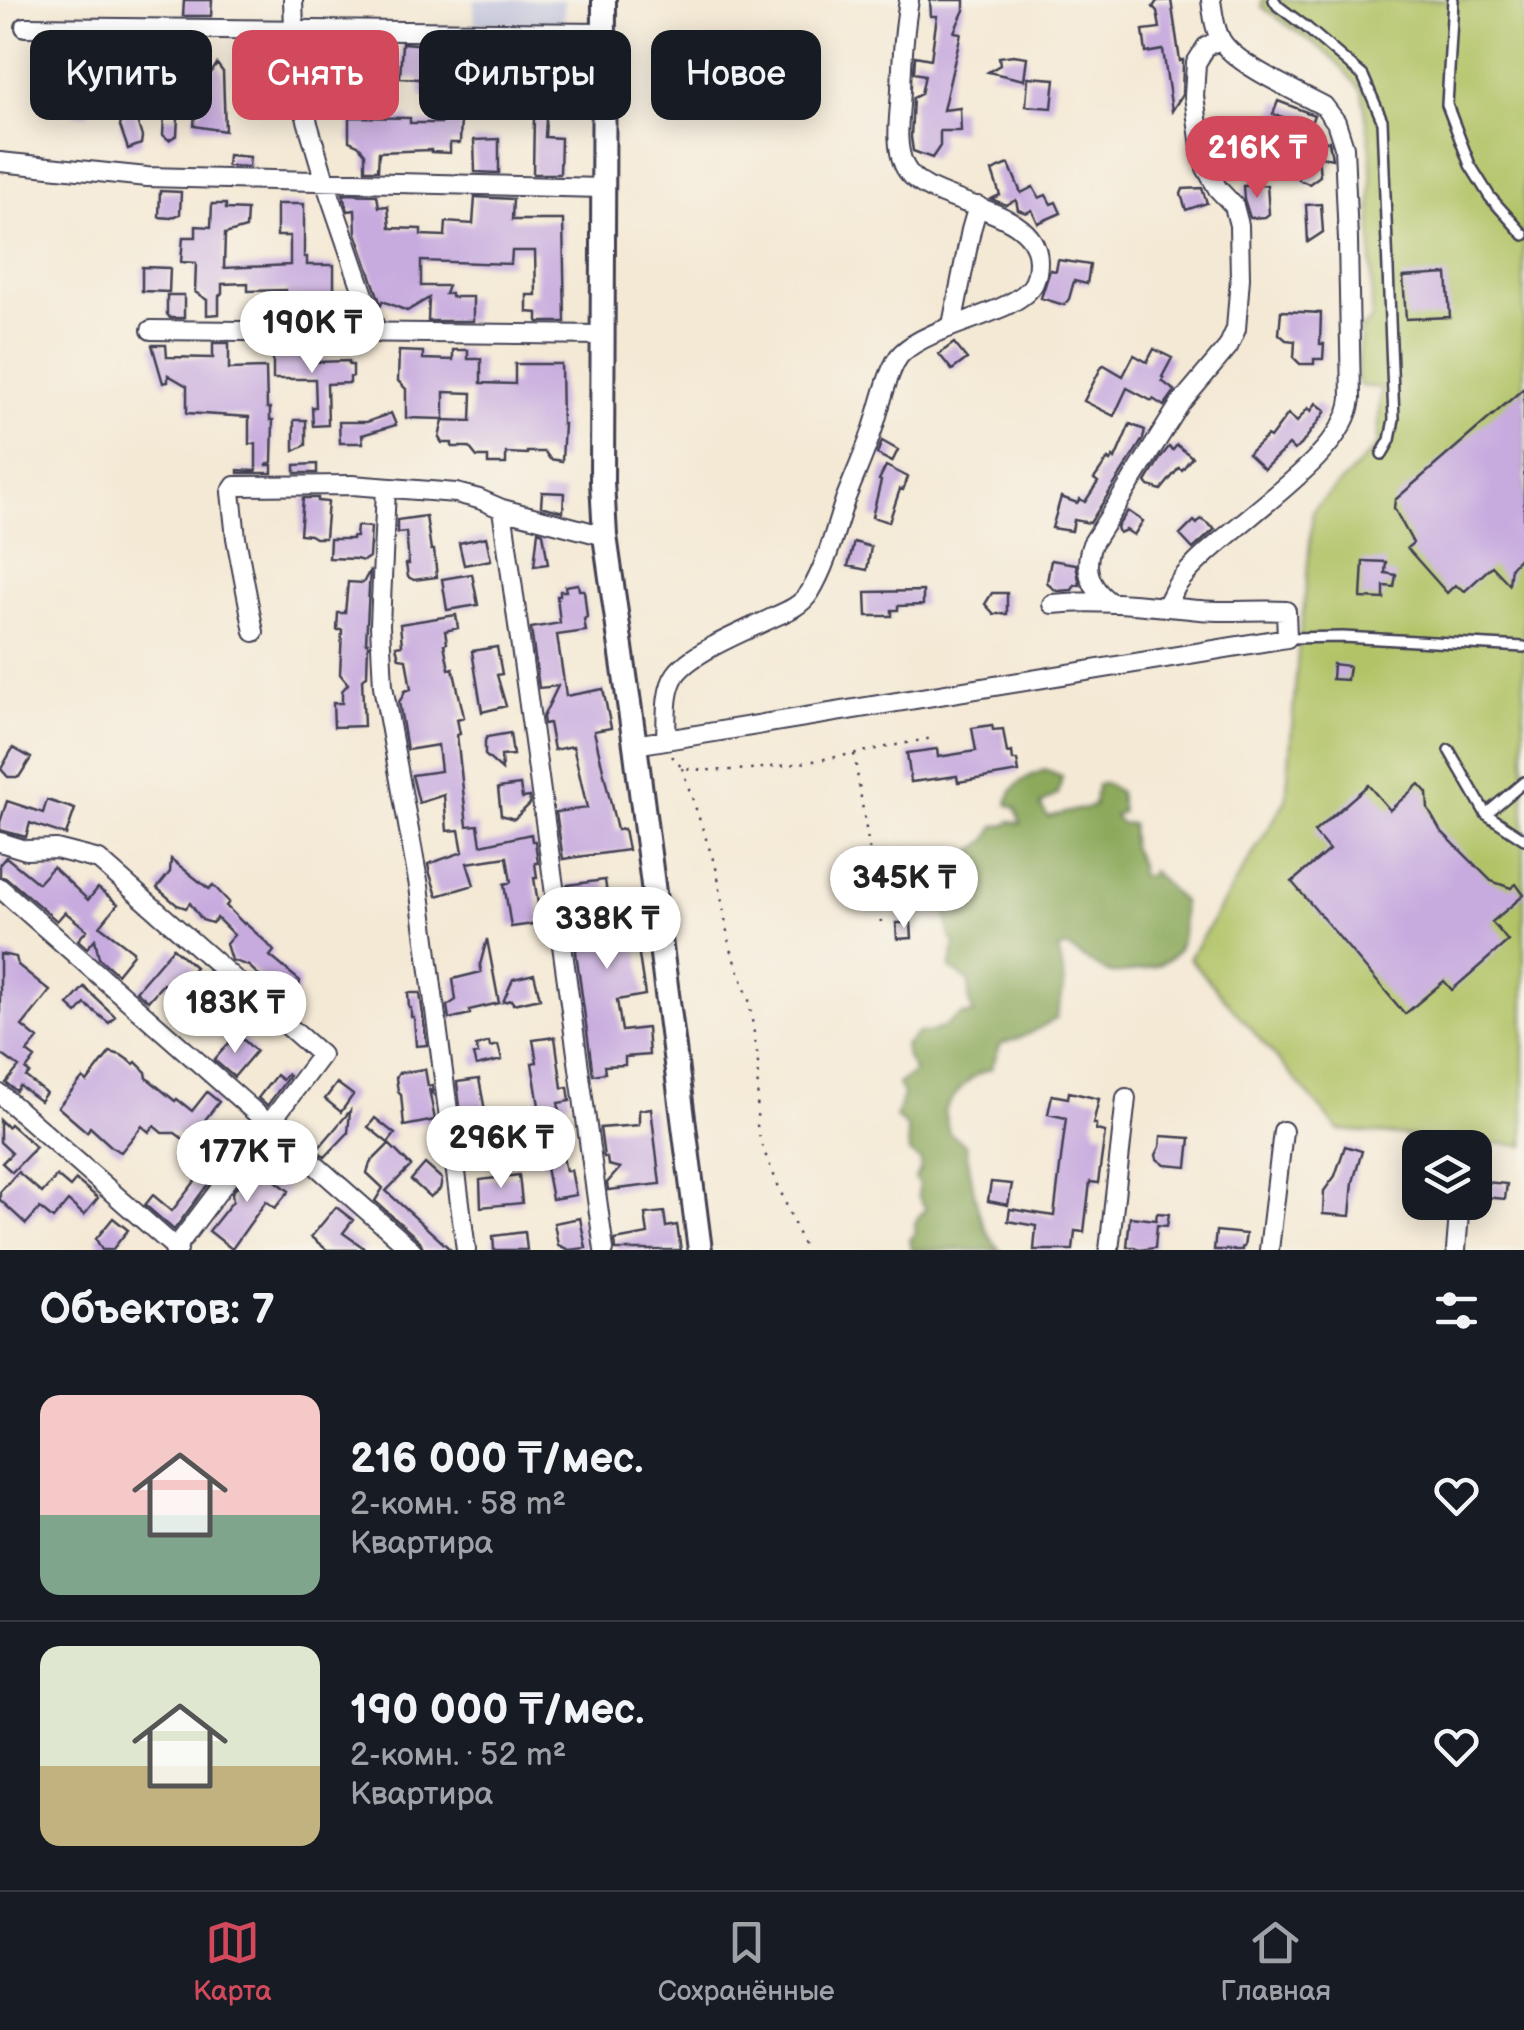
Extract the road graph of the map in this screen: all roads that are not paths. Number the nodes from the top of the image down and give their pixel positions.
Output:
1 (293, 0) edge
2 (604, 0) edge
3 (909, 0) edge
4 (1212, 0) edge
5 (1274, 0) edge
6 (1453, 0) edge
7 (24, 27) dead end
8 (294, 29) junction
9 (419, 30) edge
10 (604, 30) edge
11 (1220, 38) junction
12 (603, 120) edge
13 (0, 162) edge
14 (325, 181) junction
15 (603, 188) junction
16 (978, 206) junction
17 (1524, 235) edge
18 (952, 325) junction
19 (151, 330) dead end
20 (377, 332) junction
21 (602, 335) junction
22 (1382, 454) dead end
23 (386, 488) junction
24 (502, 509) junction
25 (605, 536) junction
26 (1111, 603) junction
27 (1052, 604) dead end
28 (1166, 606) junction
29 (254, 632) dead end
30 (1287, 638) junction
31 (1524, 647) edge
32 (666, 740) junction
33 (635, 745) junction
34 (1449, 750) dead end
35 (1524, 782) edge
36 (1486, 814) junction
37 (1524, 840) edge
38 (0, 842) edge
39 (0, 888) edge
40 (0, 1094) edge
41 (1126, 1098) dead end
42 (270, 1124) junction
43 (1284, 1131) dead end
44 (1458, 1220) edge
45 (176, 1249) edge
46 (412, 1250) edge
47 (466, 1250) edge
48 (604, 1250) edge
49 (700, 1250) edge
50 (1108, 1250) edge
51 (1269, 1250) edge
52 (1456, 1250) edge

1 - 8 street
2 - 10 main road
3 - 16 street
4 - 11 street
5 - 22 lane
6 - 17 lane
7 - 8 street
8 - 9 street
8 - 14 street
11 - 26 street
11 - 28 street
12 - 15 main road
13 - 14 street
14 - 15 street
14 - 20 street
15 - 21 main road
16 - 18 street
16 - 18 street
18 - 32 street
19 - 20 street
20 - 21 street
21 - 25 main road
23 - 24 street
23 - 29 street
23 - 47 street
24 - 25 street
24 - 48 street
25 - 33 main road
26 - 27 street
26 - 28 street
28 - 30 street
30 - 31 lane
30 - 32 street
32 - 33 street
33 - 49 main road
34 - 36 lane
35 - 36 lane
36 - 37 lane
38 - 42 street
39 - 42 street
40 - 45 street
41 - 50 street
42 - 45 street
42 - 46 street
43 - 51 street
44 - 52 street

